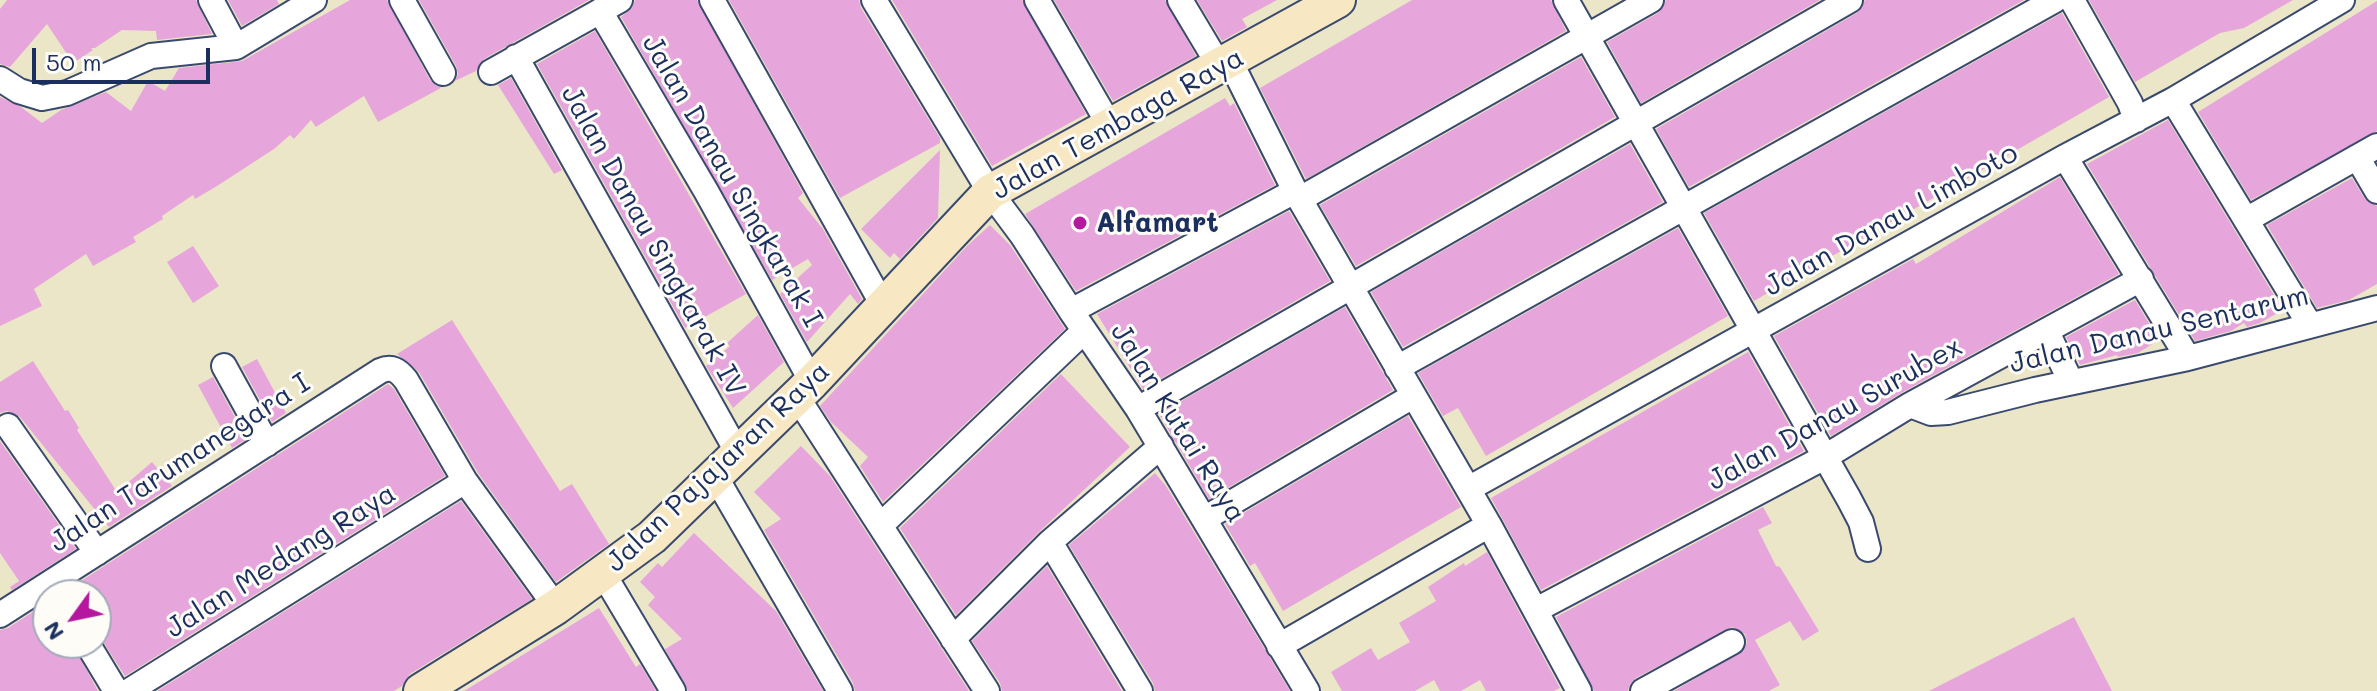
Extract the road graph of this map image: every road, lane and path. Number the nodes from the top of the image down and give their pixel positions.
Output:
1 (211, 0) edge
2 (314, 0) edge
3 (402, 0) edge
4 (712, 0) edge
5 (875, 0) edge
6 (1037, 0) edge
7 (1180, 0) edge
8 (1566, 0) edge
9 (1651, 0) edge
10 (1850, 0) edge
11 (2055, 0) edge
12 (2072, 0) edge
13 (2342, 0) edge
14 (610, 5) edge
15 (1315, 5) edge
16 (1586, 36) junction
17 (236, 47) junction
18 (516, 57) junction
19 (1225, 64) junction
20 (491, 72) dead end
21 (443, 73) dead end
22 (0, 79) edge
23 (2173, 100) junction
24 (2136, 120) junction
25 (1635, 123) junction
26 (1110, 126) junction
27 (2367, 151) edge
28 (2065, 157) junction
29 (2377, 191) edge
30 (990, 192) junction
31 (1297, 195) junction
32 (1684, 208) junction
33 (2246, 220) junction
34 (2141, 279) junction
35 (1349, 288) junction
36 (884, 307) junction
37 (2377, 308) edge
38 (1077, 321) junction
39 (2310, 325) junction
40 (1753, 331) junction
41 (2047, 332) junction
42 (2188, 358) junction
43 (224, 366) dead end
44 (1397, 368) junction
45 (2071, 382) junction
46 (804, 390) junction
47 (1413, 396) junction
48 (1910, 405) junction
49 (1138, 409) junction
50 (8, 426) dead end
51 (267, 444) junction
52 (1161, 446) junction
53 (1825, 457) junction
54 (727, 465) junction
55 (465, 481) junction
56 (1468, 489) junction
57 (1204, 519) junction
58 (881, 525) junction
59 (1489, 525) junction
60 (1050, 542) junction
61 (1868, 549) dead end
62 (97, 553) junction
63 (604, 575) junction
64 (67, 579) edge
65 (32, 600) edge
66 (1546, 604) junction
67 (556, 607) junction
68 (0, 615) edge
69 (953, 639) junction
70 (1732, 642) dead end
71 (1279, 646) junction
72 (97, 659) edge
73 (116, 691) edge
74 (129, 691) edge
75 (421, 691) edge
76 (673, 691) edge
77 (840, 691) edge
78 (987, 691) edge
79 (1140, 691) edge
80 (1307, 691) edge
81 (1579, 691) edge
82 (1643, 691) edge

1 - 17 street
2 - 17 street
3 - 21 street
4 - 36 street
5 - 30 street, Jalan Kutai Raya
6 - 26 street
7 - 19 street
8 - 16 street
9 - 16 street
10 - 25 street
11 - 32 street
12 - 24 street
13 - 23 street, Jalan Danau Limboto
14 - 18 street
14 - 46 street, Jalan Danau Singkarak I
15 - 19 street, Jalan Tembaga Raya
16 - 25 street
16 - 31 street
17 - 22 street
18 - 20 street
18 - 54 street, Jalan Danau Singkarak IV
19 - 26 street, Jalan Tembaga Raya
19 - 31 street
23 - 24 street, Jalan Danau Limboto
23 - 33 street
24 - 28 street, Jalan Danau Limboto
25 - 32 street
25 - 35 street
26 - 30 street, Jalan Tembaga Raya
27 - 29 street
27 - 33 street
28 - 34 street
28 - 40 street, Jalan Danau Limboto
30 - 36 street, Jalan Tembaga Raya
30 - 38 street, Jalan Kutai Raya
31 - 35 street
31 - 38 street
32 - 40 street
32 - 44 street
33 - 39 street
34 - 41 street, Jalan Danau Surubex
34 - 42 street
35 - 44 street
35 - 49 street
36 - 46 street, Jalan Pajajaran Raya
37 - 39 street, Jalan Danau Sentarum
38 - 49 street, Jalan Kutai Raya
38 - 58 street
39 - 42 street, Jalan Danau Sentarum
40 - 53 street
40 - 56 street, Jalan Danau Limboto
41 - 45 street
41 - 48 street, Jalan Danau Surubex
42 - 45 street, Jalan Danau Sentarum
43 - 51 street
44 - 47 street
45 - 48 street, Jalan Danau Sentarum
46 - 54 street, Jalan Pajajaran Raya
46 - 58 street, Jalan Danau Singkarak I
47 - 56 street
47 - 57 street
48 - 53 street, Jalan Danau Surubex
49 - 52 street, Jalan Kutai Raya
50 - 62 street
51 - 55 street, Jalan Tarumanegara I
51 - 62 street, Jalan Tarumanegara I
52 - 57 street, Jalan Kutai Raya
52 - 60 street
53 - 61 street
53 - 66 street, Jalan Danau Surubex
54 - 63 street, Jalan Pajajaran Raya
54 - 77 street, Jalan Danau Singkarak IV
55 - 67 street
55 - 74 street, Jalan Medang Raya
56 - 59 street
57 - 71 street, Jalan Kutai Raya
58 - 69 street, Jalan Danau Singkarak I
59 - 66 street
59 - 71 street
60 - 69 street
60 - 79 street
62 - 64 street, Jalan Tarumanegara I
63 - 67 street, Jalan Pajajaran Raya
63 - 76 street
65 - 68 street, Jalan Tarumanegara I
66 - 81 street
67 - 75 street, Jalan Pajajaran Raya
69 - 78 street, Jalan Danau Singkarak I
70 - 82 street
71 - 80 street, Jalan Kutai Raya
72 - 73 street

